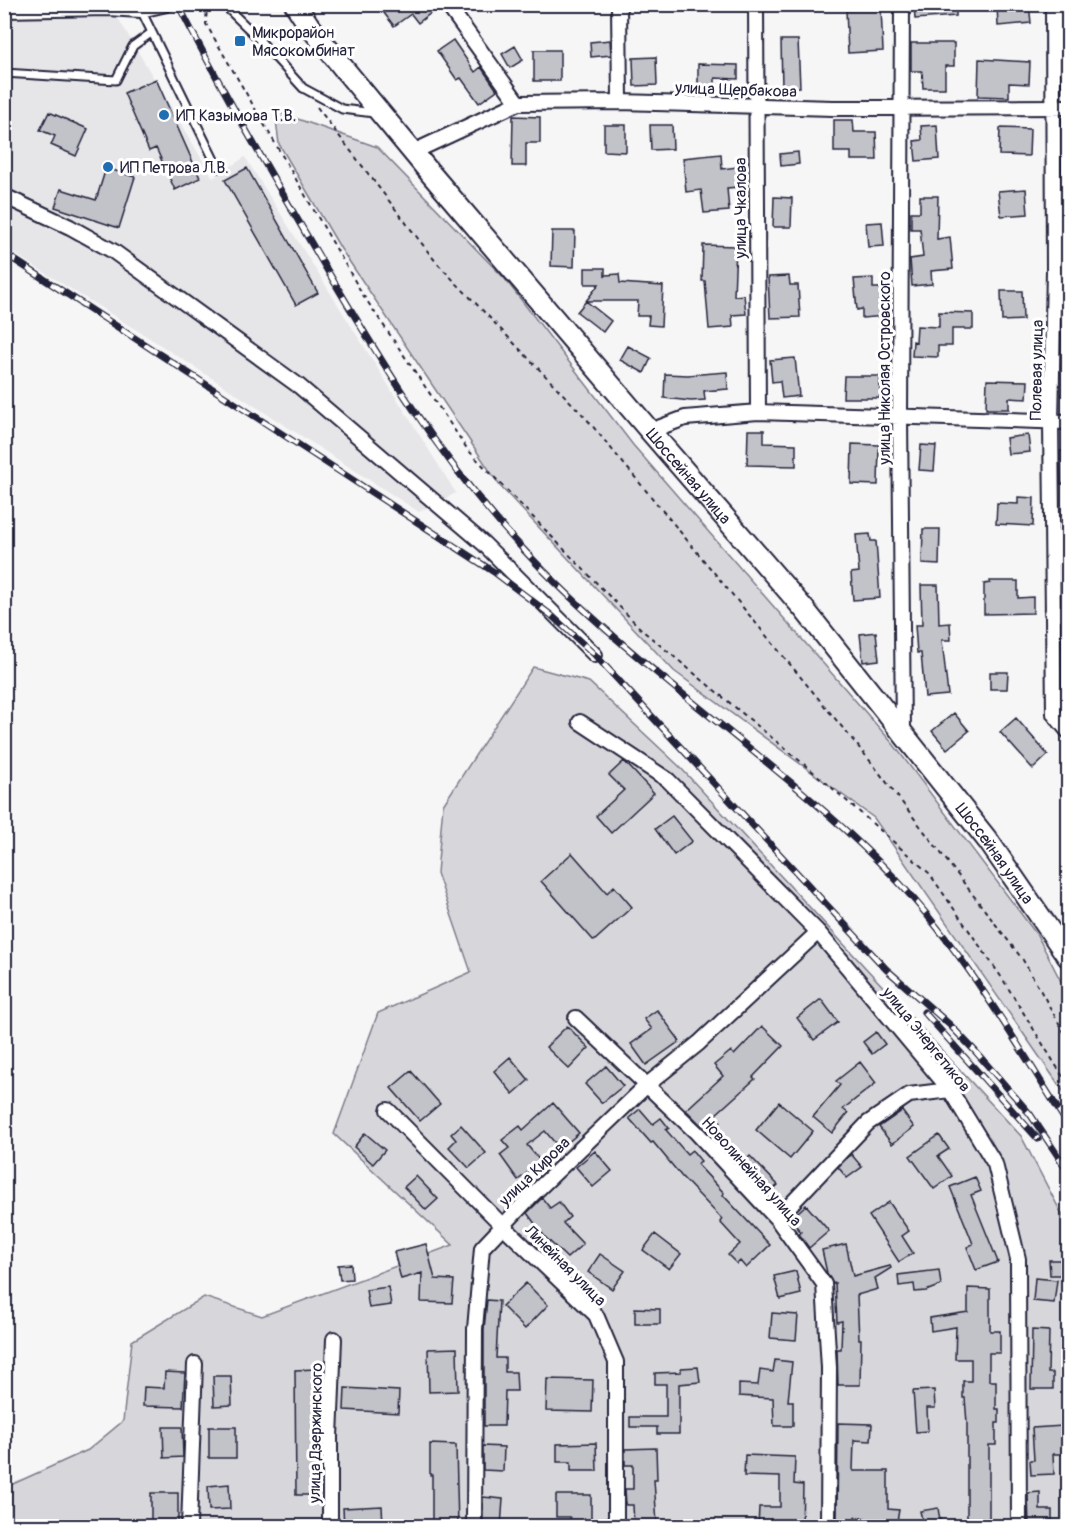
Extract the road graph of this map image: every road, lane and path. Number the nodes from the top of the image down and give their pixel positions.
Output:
1 (166, 4) edge
2 (207, 4) edge
3 (223, 4) edge
4 (295, 4) edge
5 (447, 4) edge
6 (619, 4) edge
7 (756, 4) edge
8 (902, 4) edge
9 (1053, 4) edge
10 (106, 6) edge
11 (4, 10) edge
12 (141, 10) junction
13 (151, 33) junction
14 (4, 73) edge
15 (303, 88) junction
16 (620, 102) junction
17 (518, 103) junction
18 (756, 107) junction
19 (1068, 107) edge
20 (901, 108) junction
21 (1052, 108) junction
22 (380, 113) junction
23 (413, 152) junction
24 (218, 168) dead end
25 (4, 196) edge
26 (1054, 270) junction
27 (1068, 270) edge
28 (758, 412) junction
29 (900, 417) junction
30 (1052, 422) junction
31 (1068, 422) edge
32 (650, 431) junction
33 (1052, 613) junction
34 (1068, 613) edge
35 (595, 655) dead end
36 (580, 722) dead end
37 (903, 731) junction
38 (1068, 731) edge
39 (818, 932) junction
40 (1068, 957) edge
41 (576, 1018) dead end
42 (1068, 1040) edge
43 (648, 1085) junction
44 (1068, 1085) edge
45 (950, 1090) junction
46 (388, 1110) dead end
47 (777, 1219) junction
48 (502, 1225) junction
49 (334, 1339) dead end
50 (195, 1364) dead end
51 (189, 1527) edge
52 (330, 1527) edge
53 (474, 1527) edge
54 (616, 1527) edge
55 (828, 1527) edge
56 (1019, 1527) edge

1 - 12 street
2 - 44 path
3 - 15 lane
4 - 22 main road, Шоссейная улица
5 - 17 street
6 - 16 street
7 - 18 street, улица Чкалова
8 - 20 street, улица Николая Островского
9 - 21 street, Полевая улица
10 - 11 street
10 - 12 street
12 - 13 lane
13 - 14 lane
13 - 24 lane
15 - 22 lane
15 - 42 path
16 - 17 street, улица Щербакова
16 - 18 street, улица Щербакова
17 - 23 street, улица Щербакова
18 - 20 street, улица Щербакова
18 - 28 street, улица Чкалова
19 - 21 street, улица Щербакова
20 - 21 street, улица Щербакова
20 - 29 street, улица Николая Островского
21 - 26 street, Полевая улица
22 - 23 main road, Шоссейная улица
23 - 32 main road, Шоссейная улица
25 - 35 street
26 - 27 street
26 - 30 street, Полевая улица
28 - 29 street
28 - 32 street
29 - 30 street
29 - 37 street, улица Николая Островского
30 - 31 street
30 - 33 street, Полевая улица
32 - 37 main road, Шоссейная улица
33 - 34 street
33 - 38 street, Полевая улица
36 - 39 street, улица Энергетиков
37 - 40 main road, Шоссейная улица
39 - 43 street, улица Кирова
39 - 45 street, улица Энергетиков
41 - 43 street, Новолинейная улица
43 - 47 street, Новолинейная улица
43 - 48 street, улица Кирова
45 - 47 street
45 - 56 street, улица Энергетиков
46 - 48 street, Линейная улица
47 - 55 street, Новолинейная улица
48 - 53 street, улица Кирова
48 - 54 street, Линейная улица
49 - 52 street, улица Дзержинского
50 - 51 street

